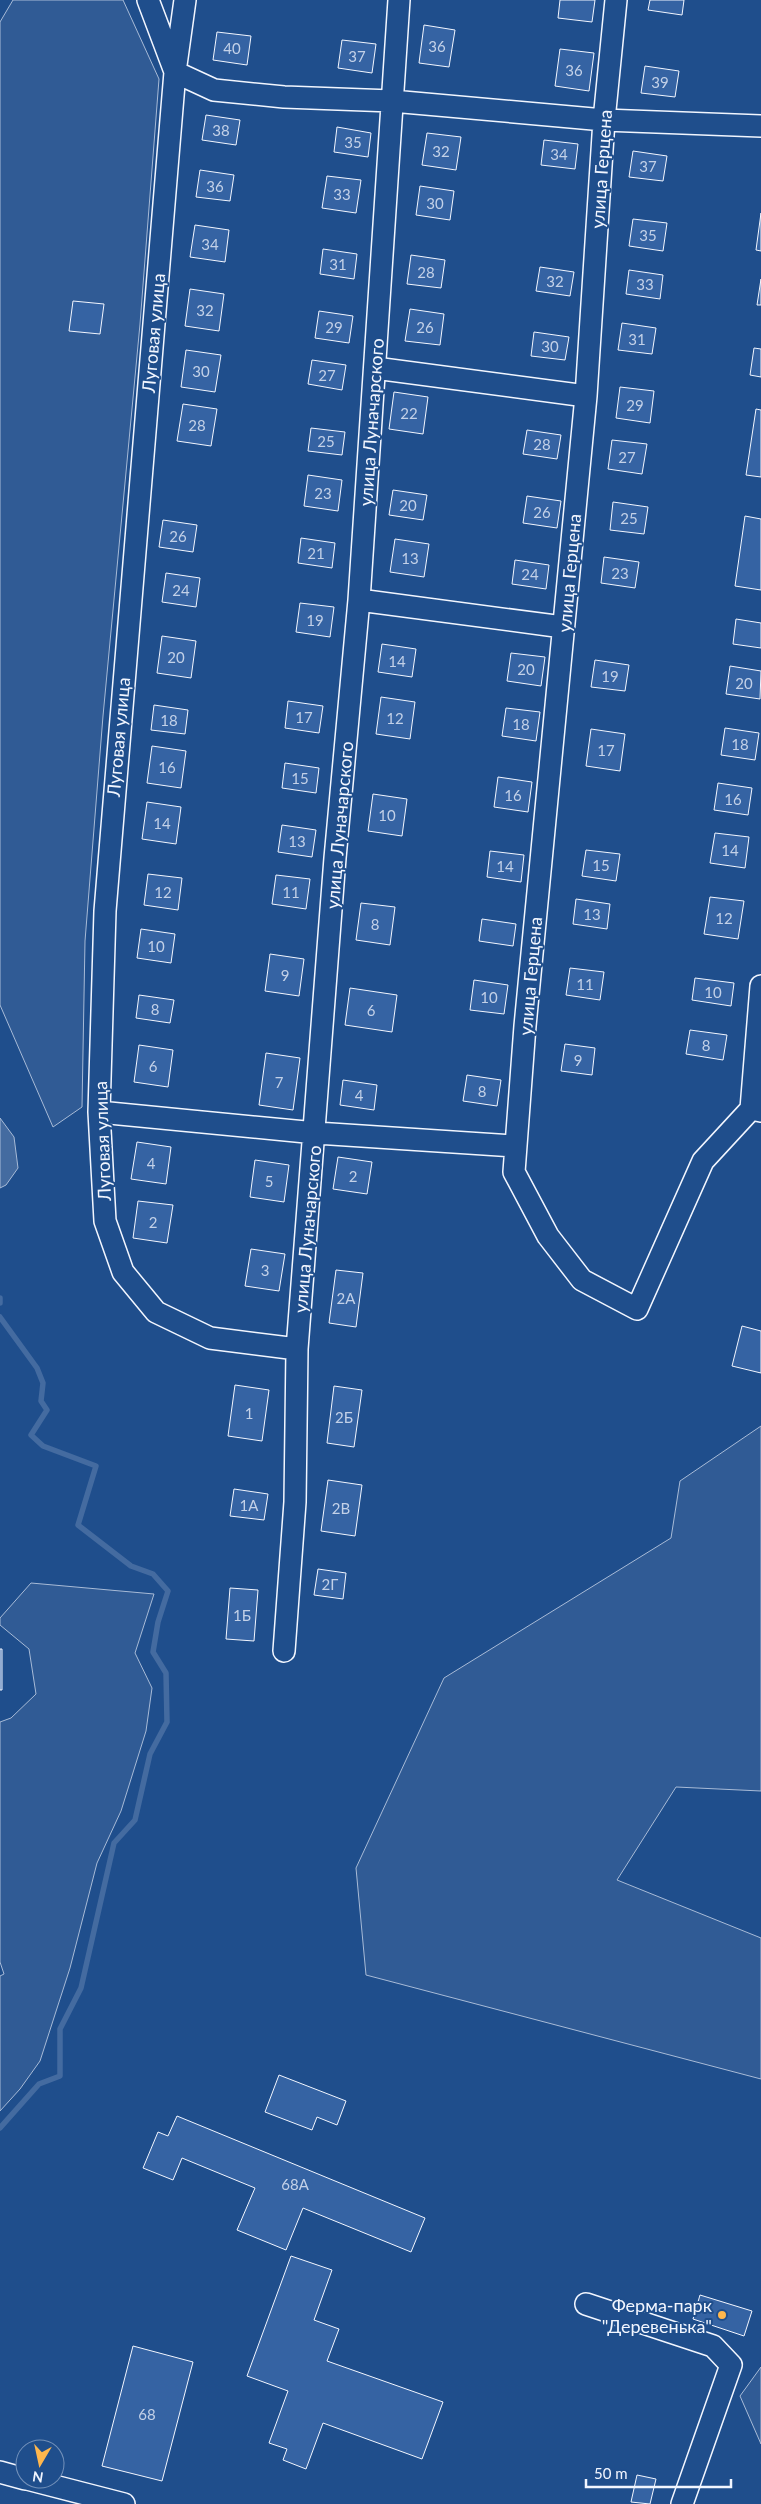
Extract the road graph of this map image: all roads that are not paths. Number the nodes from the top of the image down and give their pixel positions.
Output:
1 (148, 0) edge
2 (185, 0) edge
3 (399, 0) edge
4 (616, 0) edge
5 (176, 72) junction
6 (392, 101) junction
7 (604, 120) junction
8 (761, 126) edge
9 (375, 368) junction
10 (586, 396) junction
11 (359, 600) junction
12 (563, 627) junction
13 (761, 986) edge
14 (756, 1110) edge
15 (99, 1112) junction
16 (316, 1133) junction
17 (515, 1146) junction
18 (297, 1349) junction
19 (284, 1651) dead end
20 (586, 2304) dead end
21 (0, 2472) edge
22 (15, 2476) edge
23 (65, 2489) edge
24 (124, 2504) edge
25 (682, 2504) edge

1 - 5 street
2 - 5 street, Луговая улица
3 - 6 street, улица Луначарского
4 - 7 street, улица Герцена
5 - 6 street
5 - 15 street, Луговая улица
6 - 7 street
6 - 9 street, улица Луначарского
7 - 8 street
7 - 10 street, улица Герцена
9 - 10 street
9 - 11 street, улица Луначарского
10 - 12 street, улица Герцена
11 - 12 street
11 - 16 street, улица Луначарского
12 - 17 street, улица Герцена
13 - 14 street
14 - 17 street, улица Герцена
15 - 16 street
15 - 18 street, Луговая улица
16 - 17 street
16 - 18 street, улица Луначарского
18 - 19 street, улица Луначарского
20 - 25 street
21 - 22 street
23 - 24 street

